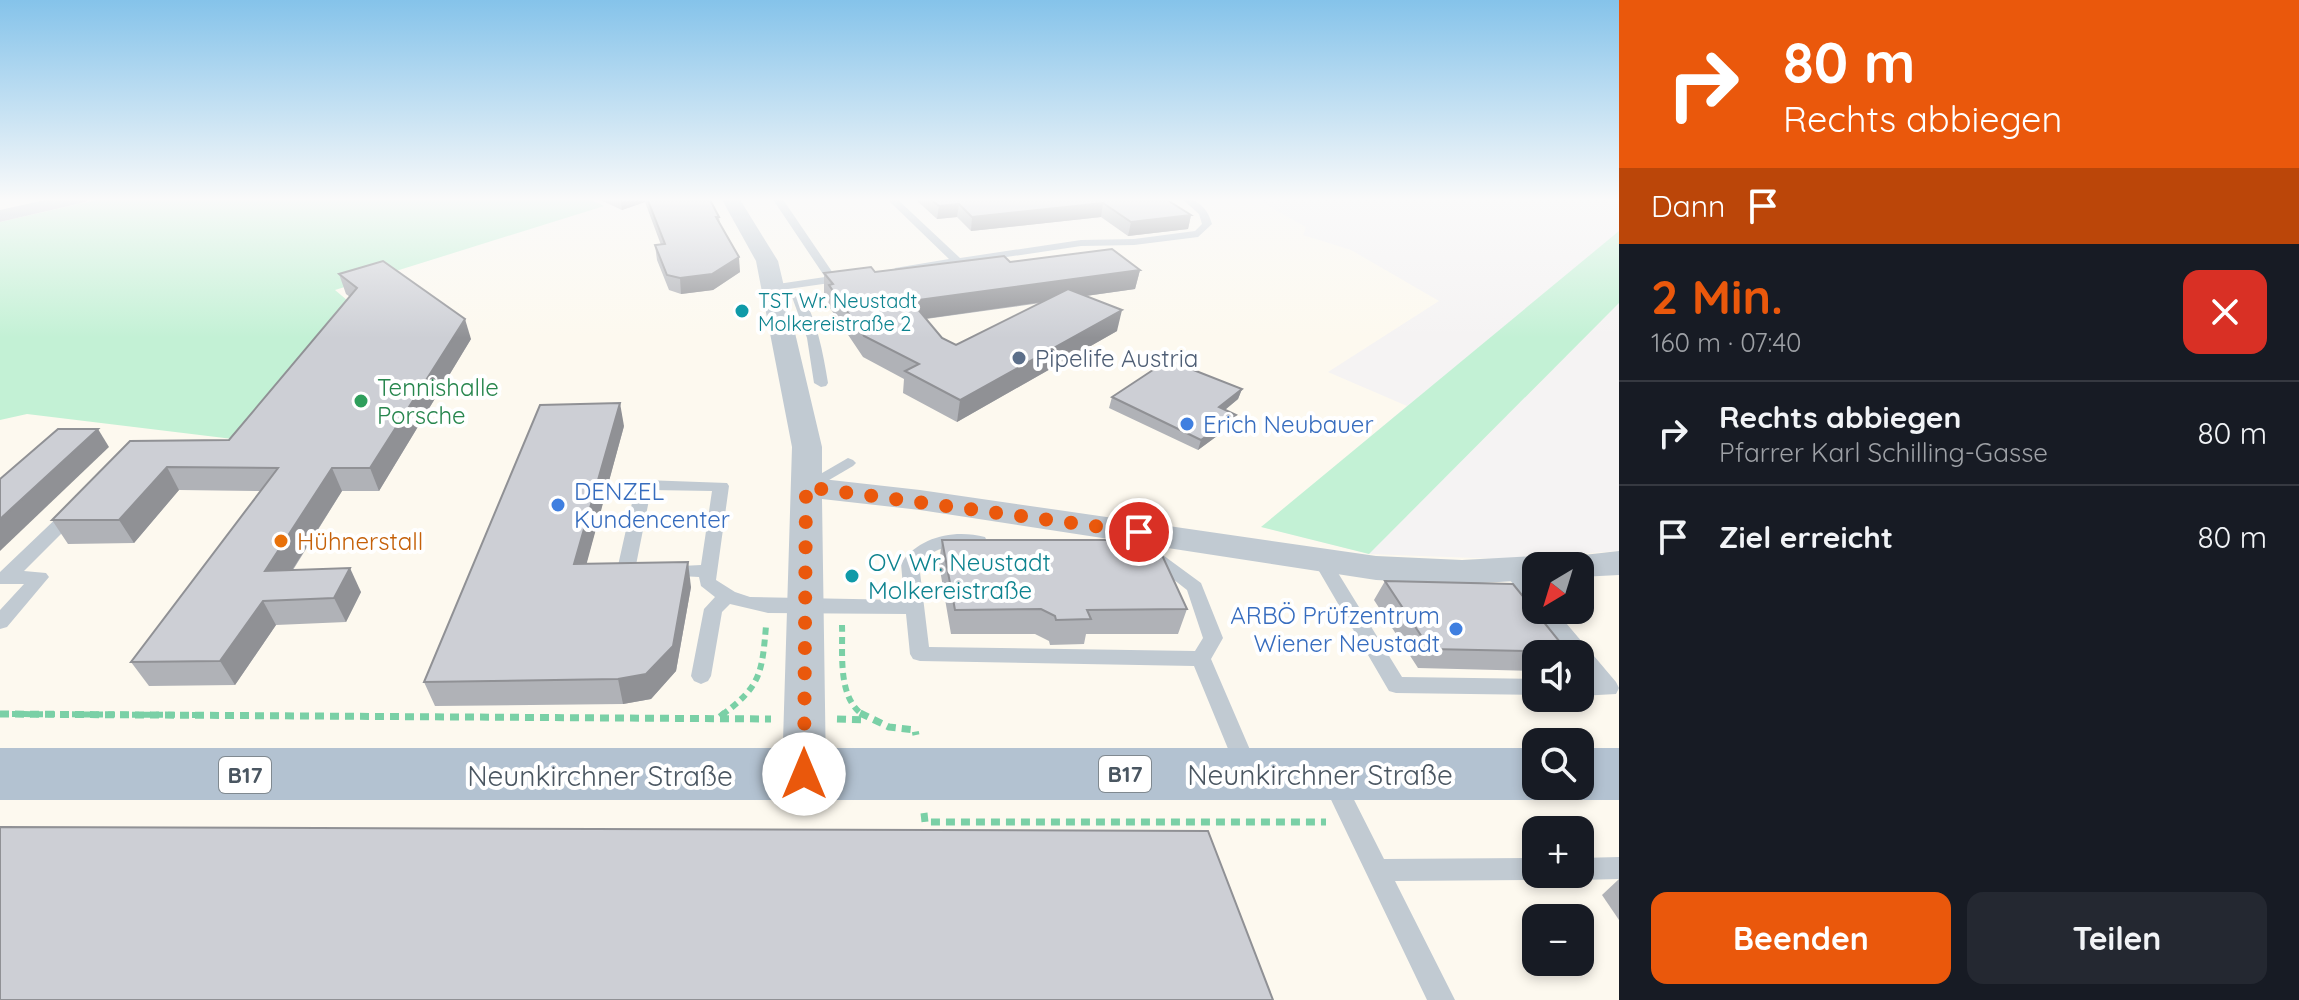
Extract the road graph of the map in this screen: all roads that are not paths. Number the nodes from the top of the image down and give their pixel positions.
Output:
1 (757, 245) edge
2 (808, 245) edge
3 (940, 245) edge
4 (1069, 245) edge
5 (956, 260) junction
6 (893, 271) edge
7 (862, 276) edge
8 (832, 280) junction
9 (771, 288) junction
10 (838, 382) dead end
11 (821, 383) junction
12 (795, 397) junction
13 (848, 463) dead end
14 (806, 487) junction
15 (83, 503) edge
16 (999, 543) edge
17 (1137, 553) edge
18 (1321, 559) junction
19 (1594, 565) edge
20 (1617, 565) edge
21 (1522, 568) edge
22 (709, 571) junction
23 (4, 578) edge
24 (726, 597) junction
25 (805, 607) junction
26 (914, 607) junction
27 (0, 622) edge
28 (1556, 624) edge
29 (1569, 640) edge
30 (1201, 659) junction
31 (1594, 670) edge
32 (701, 676) dead end
33 (1522, 687) edge
34 (1594, 688) edge
35 (0, 774) edge
36 (804, 774) junction
37 (1594, 774) edge
38 (1619, 774) edge
39 (1250, 775) junction
40 (1522, 776) edge
41 (1342, 798) junction
42 (1619, 868) edge
43 (1522, 869) edge
44 (1594, 869) edge
45 (1378, 870) junction
46 (1441, 1000) edge

1 - 9 street
2 - 8 lane
3 - 5 lane
4 - 5 lane
5 - 6 lane
7 - 8 lane
8 - 9 lane
9 - 11 lane
9 - 12 street
10 - 11 lane
11 - 12 lane
12 - 14 street
13 - 14 lane
14 - 18 street
14 - 25 street
15 - 23 lane
16 - 26 lane
17 - 30 lane
18 - 21 street
18 - 33 lane
19 - 20 street
22 - 22 lane
22 - 24 lane
23 - 27 lane
24 - 25 lane
24 - 32 lane
25 - 26 lane
25 - 36 street
26 - 30 lane
28 - 29 lane
30 - 39 lane
31 - 34 lane
35 - 36 main road, Neunkirchner Straße / B17
36 - 39 main road, Neunkirchner Straße / B17
37 - 38 main road
39 - 41 main road, Neunkirchner Straße / B17
40 - 41 main road, Neunkirchner Straße / B17
41 - 45 lane
42 - 44 lane
43 - 45 lane
45 - 46 lane

